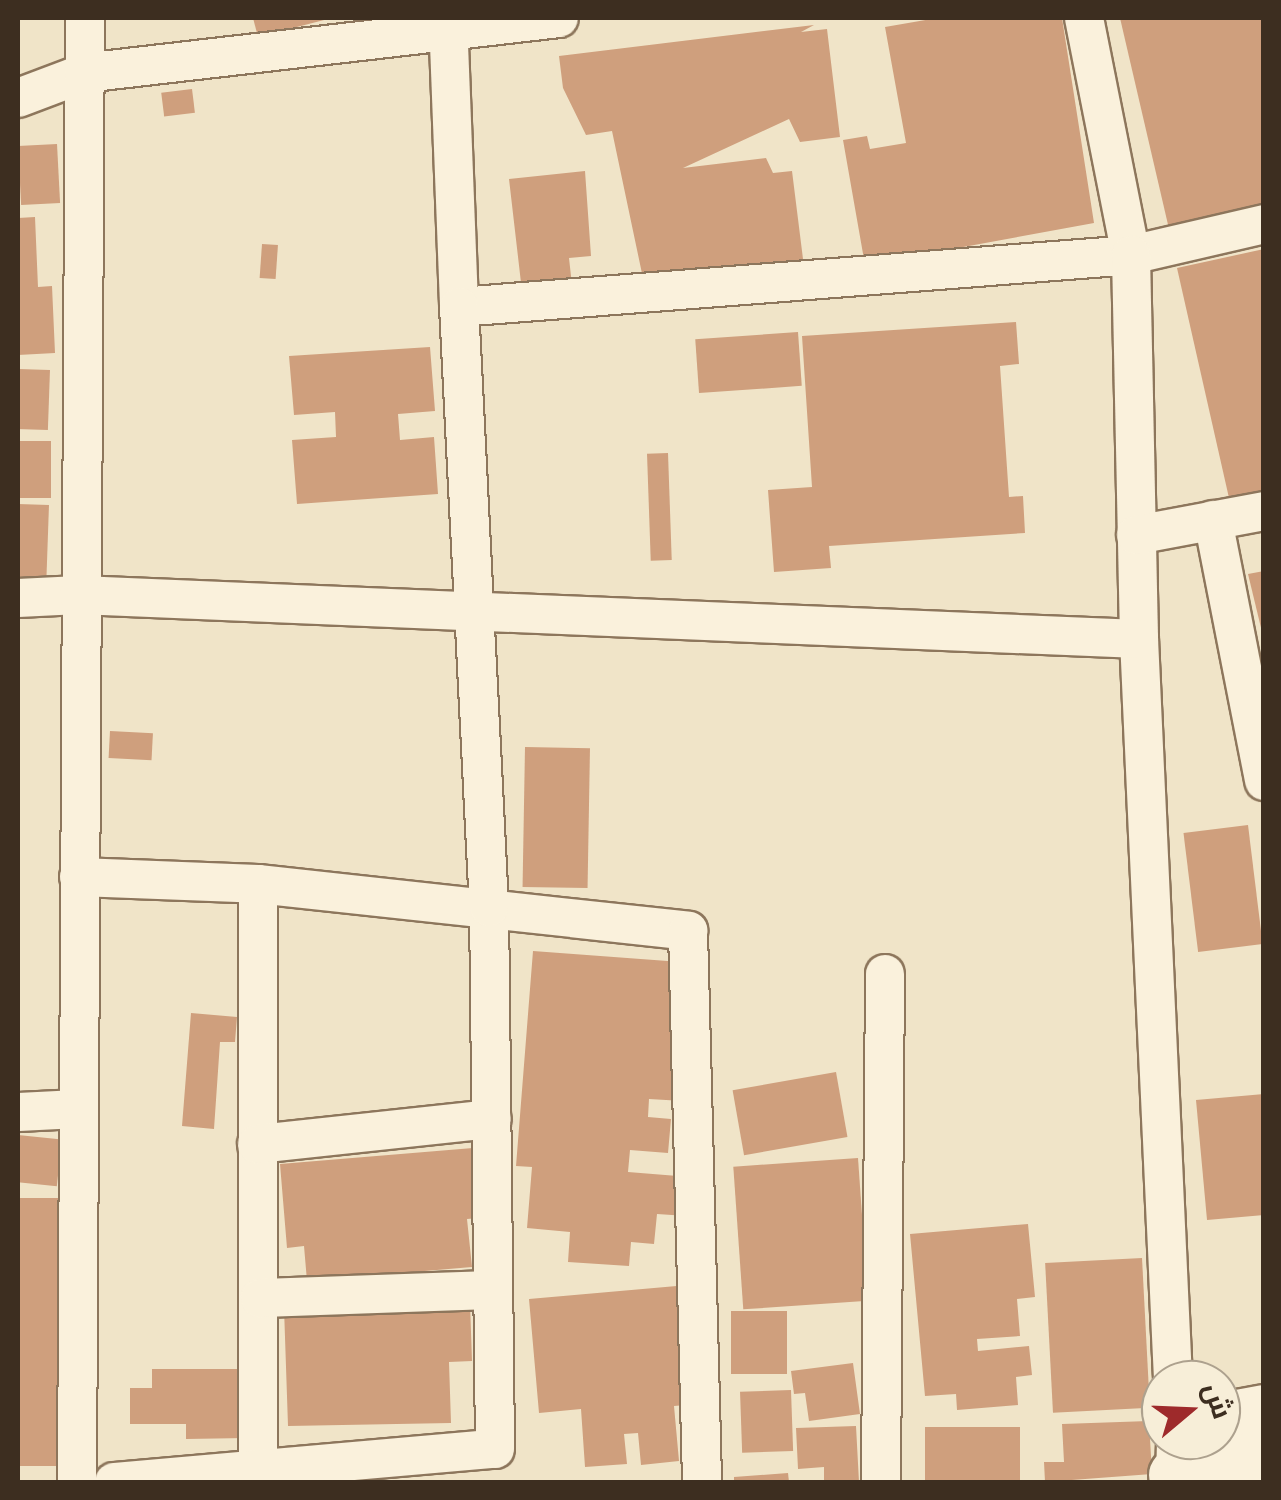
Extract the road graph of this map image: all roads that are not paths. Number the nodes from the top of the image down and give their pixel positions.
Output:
1 (85, 18) edge
2 (559, 18) edge
3 (1084, 18) edge
4 (450, 24) edge
5 (84, 73) junction
6 (18, 98) edge
7 (1264, 224) edge
8 (1131, 255) junction
9 (459, 307) junction
10 (1264, 511) edge
11 (1212, 520) junction
12 (1136, 535) junction
13 (79, 595) junction
14 (18, 598) edge
15 (470, 612) junction
16 (1140, 639) junction
17 (1264, 782) edge
18 (79, 877) junction
19 (258, 884) junction
20 (489, 907) junction
21 (885, 974) dead end
22 (78, 1109) junction
23 (18, 1112) edge
24 (492, 1119) junction
25 (257, 1144) junction
26 (493, 1290) junction
27 (260, 1298) junction
28 (1173, 1360) edge
29 (1264, 1456) edge
30 (1175, 1466) edge
31 (258, 1470) junction
32 (76, 1482) edge
33 (114, 1482) edge
34 (702, 1482) edge
35 (880, 1482) edge

1 - 5 street
2 - 4 street
3 - 8 street
4 - 5 street
4 - 9 street
5 - 6 street
5 - 13 street
7 - 8 street
8 - 9 street
8 - 12 street
9 - 15 street
10 - 11 street
11 - 12 street
11 - 17 street
12 - 16 street
13 - 14 street
13 - 15 street
13 - 18 street
15 - 16 street
15 - 20 street
16 - 28 street
18 - 19 street
18 - 22 street
19 - 20 street
19 - 25 street
20 - 24 street
20 - 34 street
21 - 35 street
22 - 23 street
22 - 32 street
24 - 25 street
24 - 26 street
25 - 27 street
26 - 27 street
26 - 31 street
27 - 31 street
29 - 30 street
31 - 33 street

